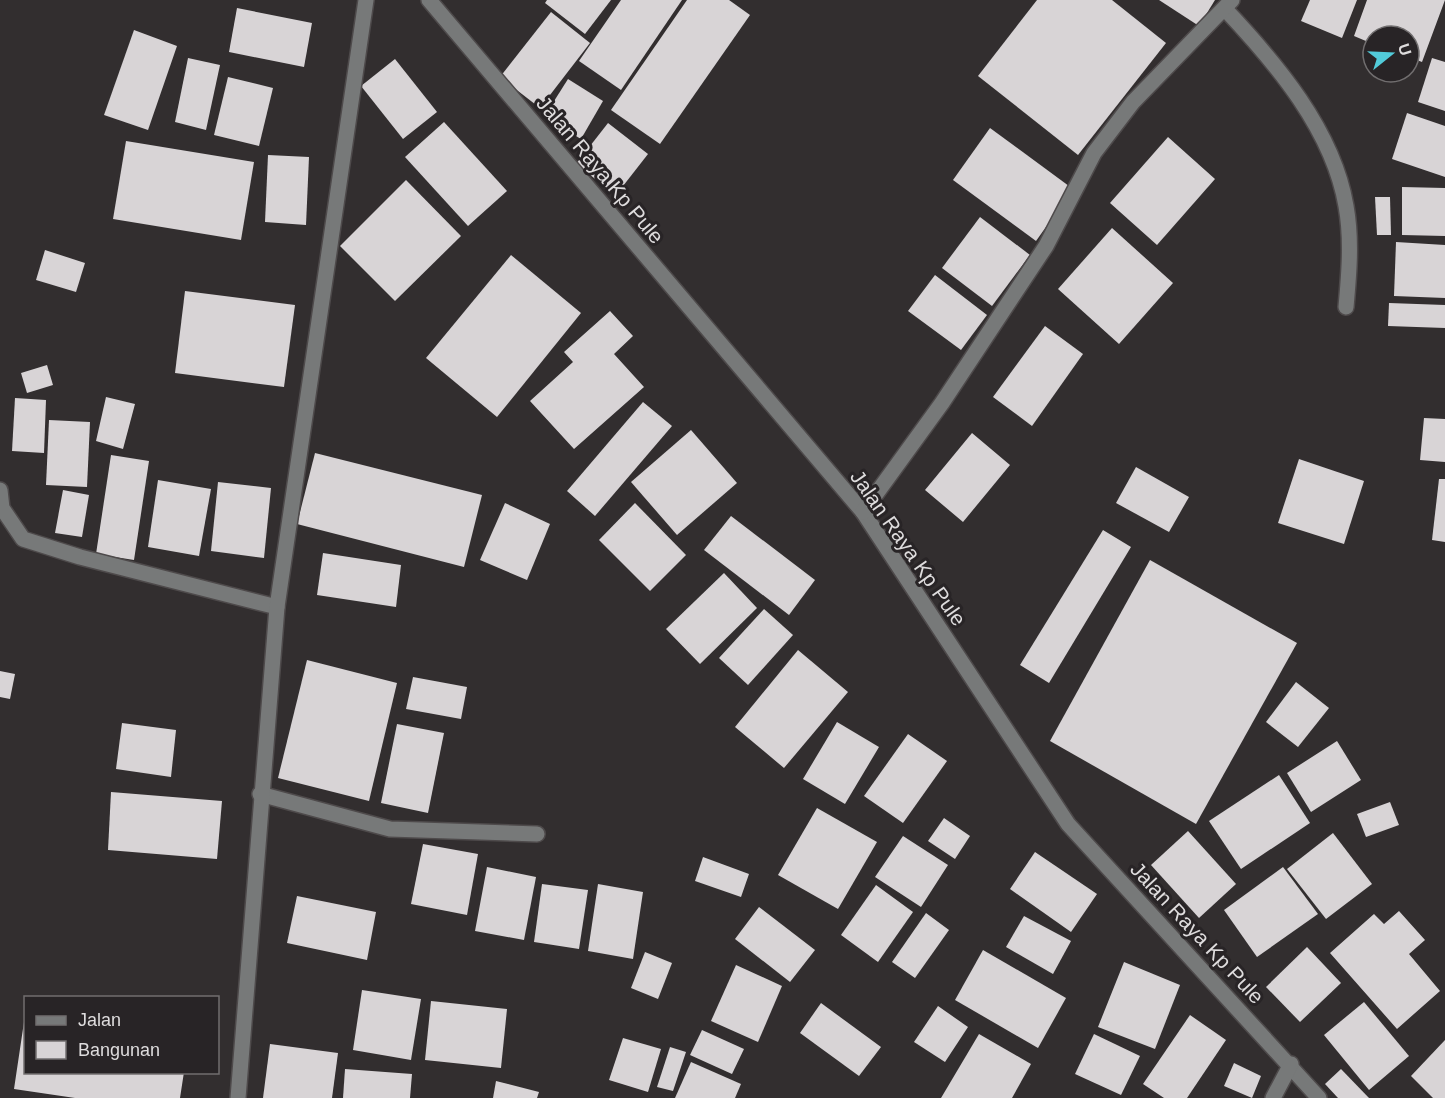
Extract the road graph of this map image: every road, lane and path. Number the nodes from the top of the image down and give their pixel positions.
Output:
1 (366, 0) edge
2 (429, 0) edge
3 (1228, 5) edge
4 (1346, 307) dead end
5 (0, 490) edge
6 (863, 512) junction
7 (277, 607) junction
8 (260, 794) junction
9 (537, 834) dead end
10 (1291, 1064) junction
11 (238, 1098) edge
12 (1273, 1098) edge
13 (1319, 1098) edge

1 - 7 street
2 - 6 street, Jalan Raya Kp Pule
3 - 4 street
3 - 6 street
5 - 7 street
6 - 10 street, Jalan Raya Kp Pule
7 - 8 street
8 - 9 street
8 - 11 street
10 - 12 street
10 - 13 street, Jalan Raya Kp Pule

